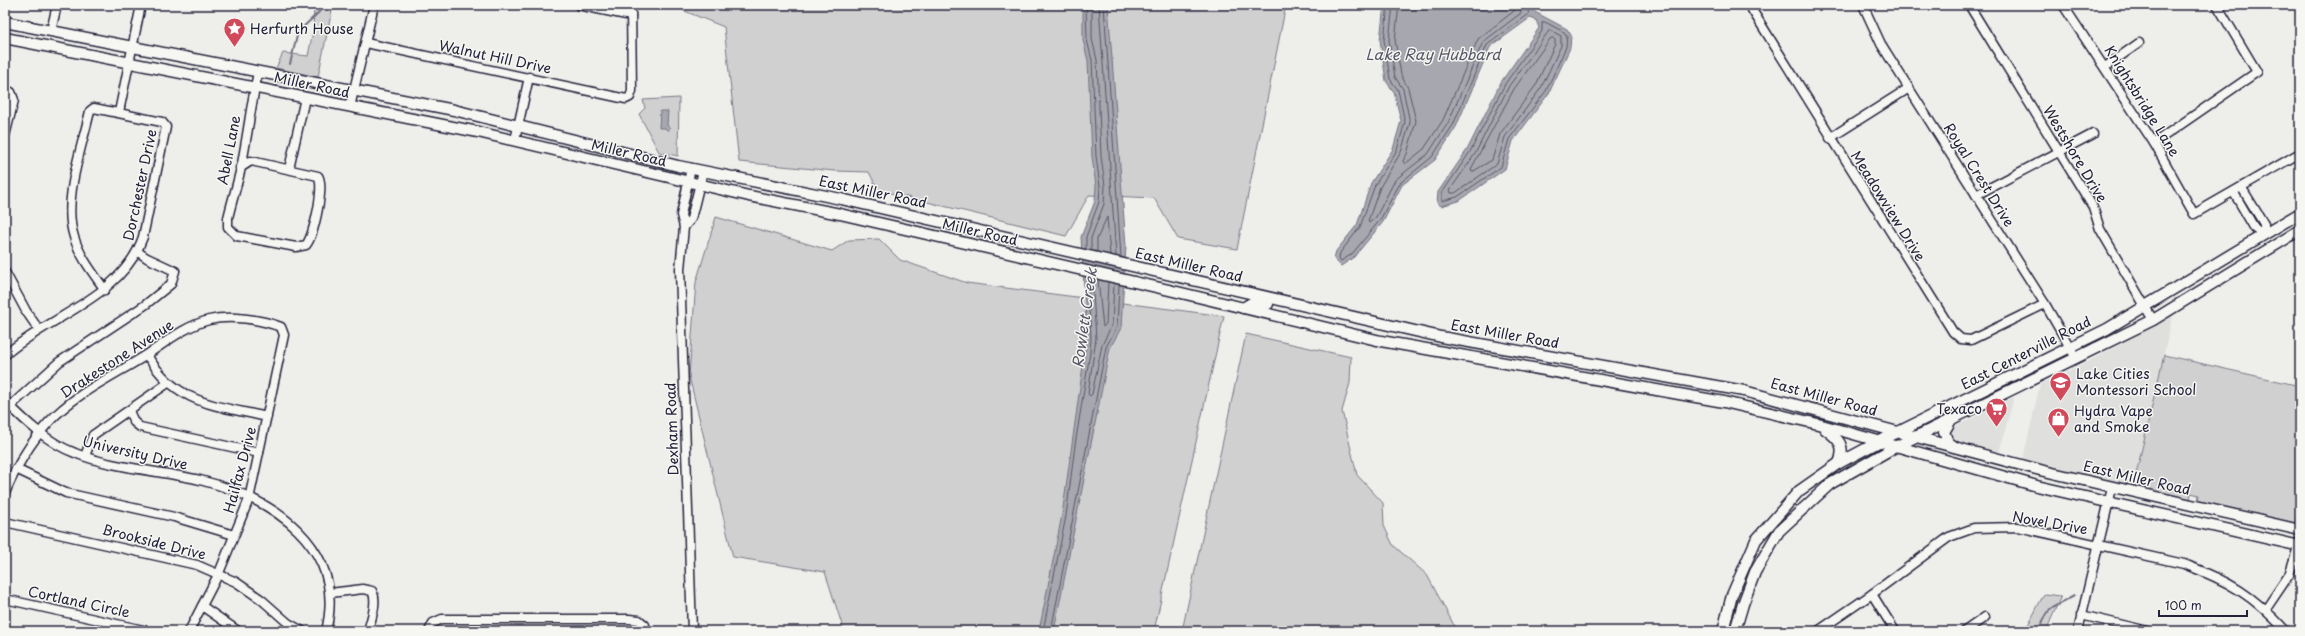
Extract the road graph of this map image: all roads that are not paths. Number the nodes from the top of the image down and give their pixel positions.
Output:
1 (57, 5) edge
2 (141, 5) edge
3 (374, 5) edge
4 (578, 5) edge
5 (631, 5) edge
6 (1749, 5) edge
7 (1863, 5) edge
8 (1969, 5) edge
9 (2063, 5) edge
10 (2217, 5) edge
11 (631, 16) junction
12 (5, 22) edge
13 (51, 31) junction
14 (5, 38) edge
15 (366, 42) junction
16 (2140, 43) dead end
17 (132, 48) junction
18 (193, 60) junction
19 (128, 63) junction
20 (2104, 67) junction
21 (254, 72) junction
22 (192, 75) junction
23 (529, 77) junction
24 (251, 86) junction
25 (1909, 88) junction
26 (5, 90) edge
27 (354, 91) junction
28 (305, 98) junction
29 (350, 107) junction
30 (119, 112) junction
31 (519, 125) junction
32 (2093, 134) dead end
33 (5, 136) edge
34 (1830, 138) junction
35 (515, 140) junction
36 (2154, 142) junction
37 (2059, 152) junction
38 (2300, 153) edge
39 (240, 168) junction
40 (691, 168) junction
41 (289, 169) junction
42 (703, 171) junction
43 (688, 181) junction
44 (700, 184) junction
45 (2238, 190) junction
46 (1976, 195) junction
47 (2300, 213) edge
48 (684, 227) junction
49 (2300, 230) edge
50 (2264, 235) junction
51 (2271, 248) junction
52 (138, 252) junction
53 (5, 272) edge
54 (105, 290) junction
55 (1296, 304) junction
56 (2045, 304) junction
57 (2146, 307) junction
58 (1244, 308) junction
59 (1361, 319) junction
60 (2153, 320) junction
61 (39, 330) junction
62 (283, 331) joint
63 (1357, 335) junction
64 (2070, 348) junction
65 (5, 355) edge
66 (147, 355) junction
67 (2076, 358) junction
68 (168, 383) junction
69 (1706, 383) junction
70 (1980, 392) junction
71 (1704, 398) junction
72 (1986, 403) junction
73 (7, 406) edge
74 (129, 411) junction
75 (267, 417) junction
76 (1951, 420) junction
77 (1818, 424) junction
78 (40, 432) junction
79 (1897, 432) junction
80 (1916, 437) junction
81 (1879, 442) junction
82 (1894, 447) junction
83 (1954, 447) junction
84 (259, 454) junction
85 (85, 456) junction
86 (1839, 463) junction
87 (16, 469) junction
88 (2112, 488) junction
89 (5, 493) edge
90 (249, 499) junction
91 (2108, 502) junction
92 (5, 522) edge
93 (2300, 530) edge
94 (234, 535) junction
95 (2300, 544) edge
96 (2098, 545) junction
97 (218, 573) junction
98 (330, 593) junction
99 (1872, 594) junction
100 (5, 599) edge
101 (202, 606) junction
102 (2266, 609) junction
103 (2081, 615) junction
104 (1985, 617) dead end
105 (148, 631) edge
106 (189, 631) edge
107 (238, 631) edge
108 (302, 631) edge
109 (326, 631) edge
110 (368, 631) edge
111 (429, 631) edge
112 (645, 631) edge
113 (692, 631) edge
114 (1723, 631) edge
115 (1735, 631) edge
116 (1818, 631) edge
117 (1895, 631) edge
118 (1965, 631) edge
119 (2078, 631) edge
120 (2148, 631) edge
121 (2286, 631) edge

1 - 13 street
2 - 17 street
3 - 15 street
4 - 11 street
5 - 11 street
6 - 34 street, Meadowview Drive
7 - 25 street, Royal Crest Drive
8 - 37 street, Westshore Drive
9 - 20 street, Knightsbridge Lane
10 - 36 street
11 - 23 street, Walnut Hill Drive
12 - 13 main road, Miller Road
13 - 17 main road, Miller Road
14 - 19 main road, Miller Road
15 - 23 street, Walnut Hill Drive
15 - 27 street
16 - 20 street
17 - 18 main road, Miller Road
17 - 19 street
18 - 21 main road, Miller Road
18 - 22 main road
19 - 22 main road, Miller Road
19 - 30 street
20 - 36 street, Knightsbridge Lane
21 - 24 main road
21 - 27 main road, Miller Road
22 - 24 main road, Miller Road
23 - 31 street
24 - 28 main road, Miller Road
24 - 39 street, Abell Lane
25 - 34 street
25 - 46 street, Royal Crest Drive
26 - 33 street
27 - 29 street
27 - 31 main road, Miller Road
28 - 29 main road, Miller Road
28 - 41 street
29 - 35 main road, Miller Road
30 - 52 street, Dorchester Drive
30 - 54 street
31 - 35 street
31 - 40 main road, Miller Road
32 - 37 street
34 - 56 street, Meadowview Drive
35 - 43 main road, Miller Road
36 - 45 street, Knightsbridge Lane
37 - 46 street
37 - 57 street, Westshore Drive
38 - 45 street
39 - 41 street
39 - 41 street, Abell Lane
40 - 42 main road, Miller Road
40 - 43 street, Dexham Road
42 - 44 street, Dexham Road
42 - 55 main road, East Miller Road
43 - 44 main road, Miller Road
43 - 48 street, Dexham Road
44 - 48 street, Dexham Road
44 - 58 main road, Miller Road
45 - 50 street
46 - 56 street, Royal Crest Drive
47 - 50 main road, East Centerville Road
48 - 113 street, Dexham Road
49 - 51 main road, East Centerville Road
50 - 51 main road
50 - 57 main road, East Centerville Road
51 - 60 main road, East Centerville Road
52 - 54 street, Dorchester Drive
52 - 73 street
53 - 61 street
54 - 61 street, Dorchester Drive
55 - 58 main road
55 - 59 main road, East Miller Road
56 - 64 street, Royal Crest Drive
57 - 60 street, Westshore Drive
57 - 64 main road, East Centerville Road
58 - 63 main road, East Miller Road
59 - 63 main road
59 - 69 main road, East Miller Road
60 - 67 main road, East Centerville Road
61 - 65 street, Dorchester Drive
62 - 66 street, Drakestone Avenue
62 - 75 street, Hailfax Drive
63 - 71 main road, East Miller Road
64 - 67 street, Royal Crest Drive
64 - 70 main road, East Centerville Road
66 - 68 street
66 - 78 street, Drakestone Avenue
67 - 72 main road, East Centerville Road
68 - 74 street
68 - 75 street
69 - 71 main road
69 - 79 main road, East Miller Road
70 - 72 main road
70 - 79 main road, East Centerville Road
71 - 77 main road, East Miller Road
72 - 76 main road, East Centerville Road
73 - 78 street, University Drive
74 - 84 street
74 - 85 street
75 - 84 street, Hailfax Drive
76 - 80 main road, East Centerville Road
76 - 83 main road
77 - 81 main road, East Miller Road
77 - 86 main road
78 - 85 street, University Drive
78 - 87 street, Drakestone Avenue
79 - 80 main road, East Miller Road
79 - 81 main road, East Centerville Road
80 - 82 main road, East Centerville Road
80 - 83 main road, East Miller Road
81 - 82 main road, East Miller Road
81 - 86 main road, East Centerville Road
82 - 91 main road, East Miller Road
82 - 115 main road, East Centerville Road
83 - 88 main road, East Miller Road
84 - 90 street, Hailfax Drive
85 - 90 street, University Drive
86 - 114 main road, East Centerville Road
87 - 89 street, Drakestone Avenue
87 - 94 street
88 - 91 street
88 - 93 main road, East Miller Road
90 - 94 street, Hailfax Drive
90 - 98 street, University Drive
91 - 95 main road, East Miller Road
91 - 96 street
92 - 97 street, Brookside Drive
94 - 97 street, Hailfax Drive
95 - 102 street
96 - 99 street, Novel Drive
96 - 102 street, Novel Drive
96 - 103 street
97 - 101 street, Hailfax Drive
97 - 108 street, Brookside Drive
98 - 109 street, University Drive
98 - 110 street
99 - 116 street, Novel Drive
99 - 117 street
100 - 105 street, Cortland Circle
101 - 106 street, Hailfax Drive
101 - 107 street
102 - 121 street, Novel Drive
103 - 119 street
103 - 120 street
104 - 118 street
111 - 112 street

